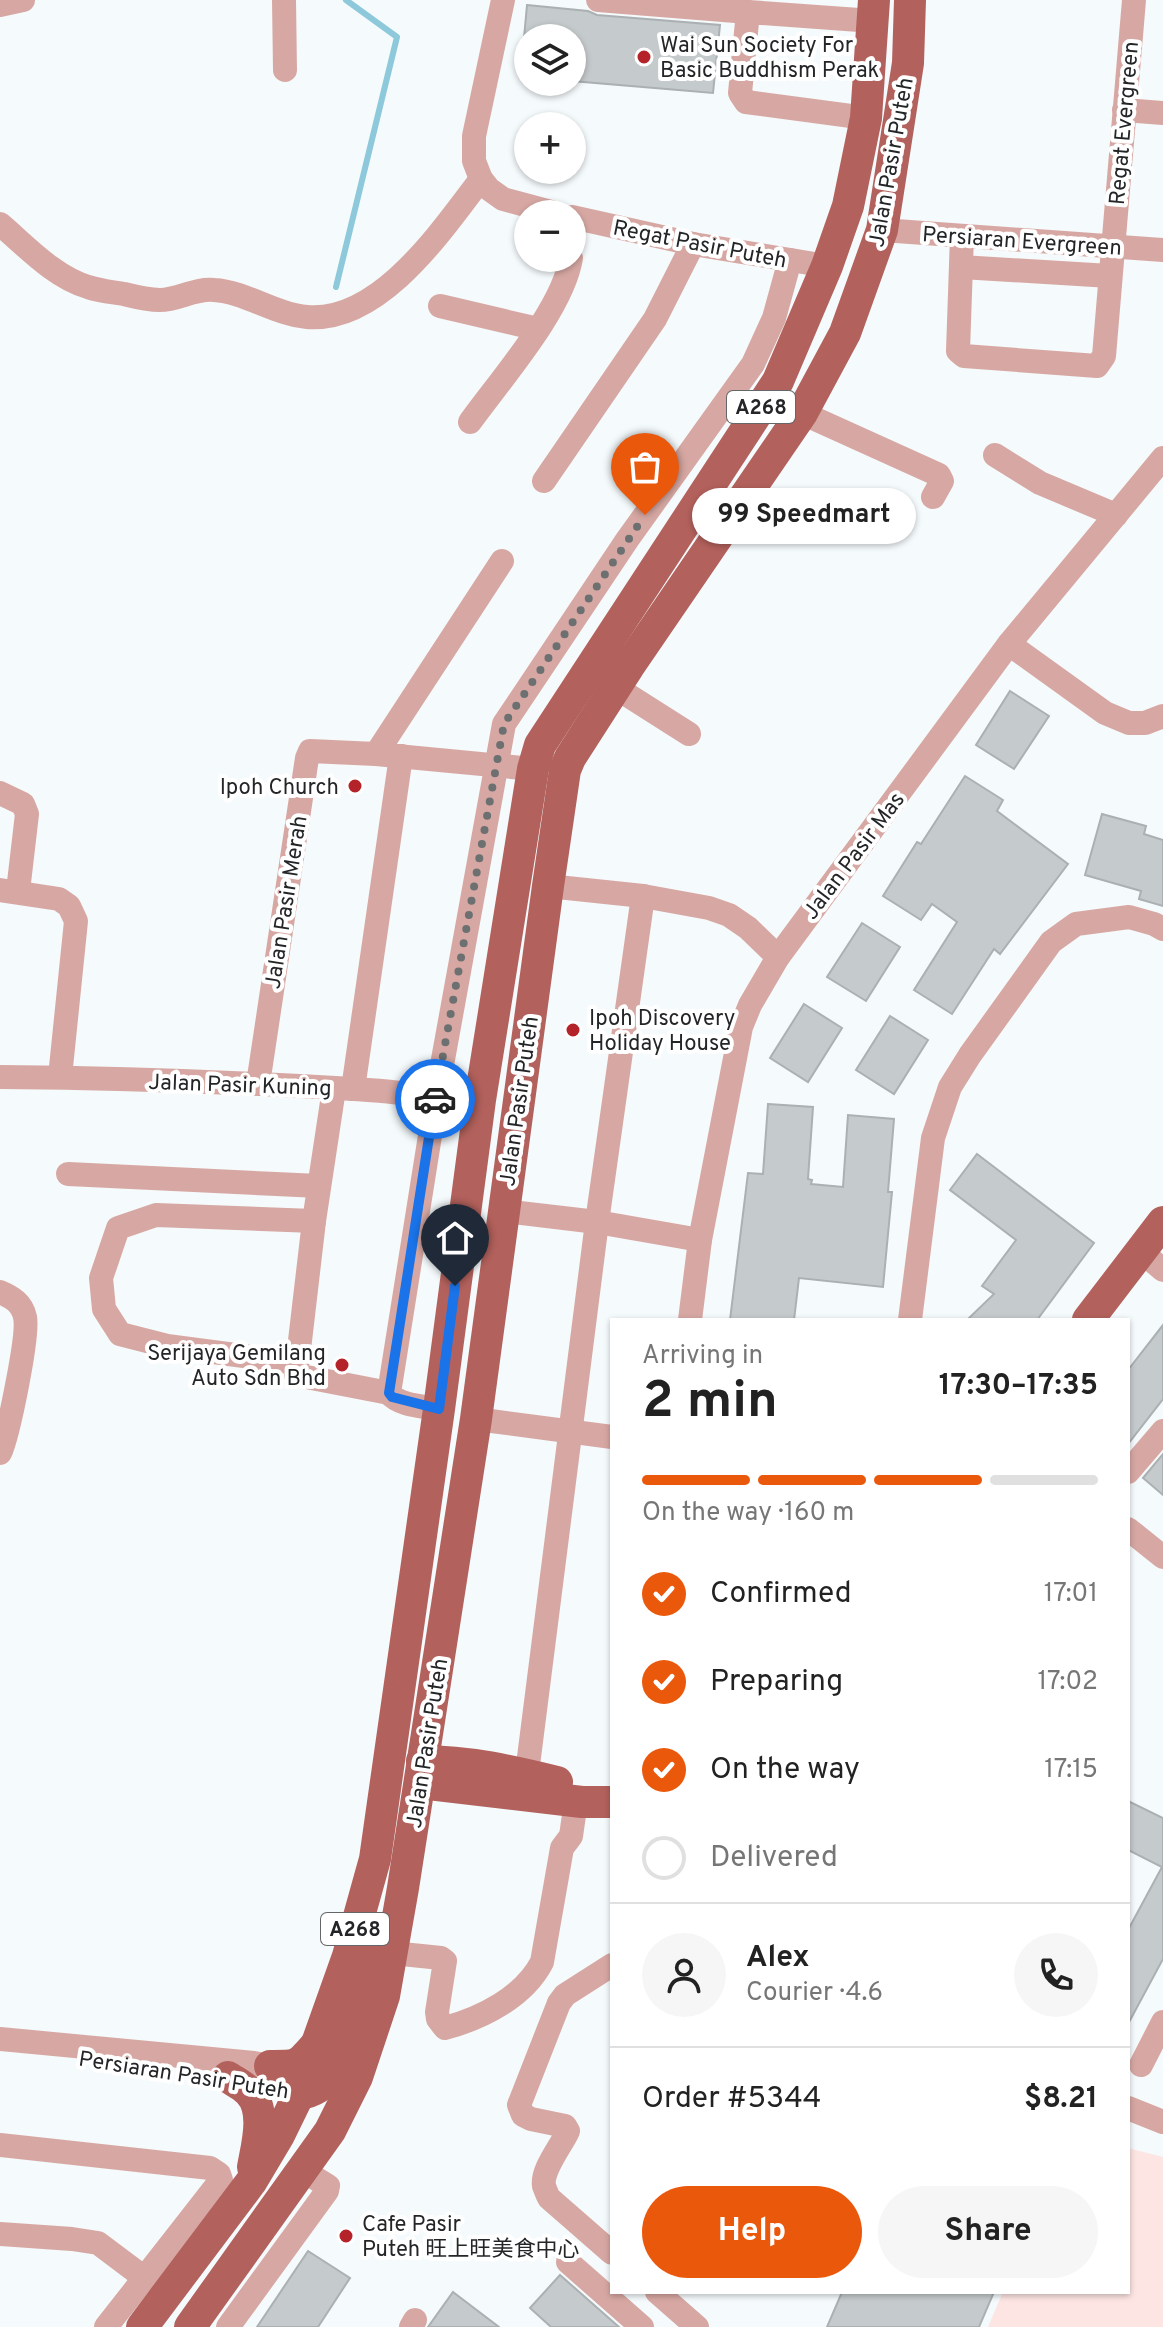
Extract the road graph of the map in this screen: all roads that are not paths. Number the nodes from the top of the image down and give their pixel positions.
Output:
1 (23, 0) edge
2 (284, 0) edge
3 (503, 0) edge
4 (598, 0) edge
5 (910, 0) edge
6 (1134, 0) edge
7 (0, 5) edge
8 (873, 11) edge
9 (748, 12) junction
10 (285, 70) dead end
11 (1124, 110) junction
12 (1163, 113) edge
13 (866, 118) junction
14 (481, 179) junction
15 (514, 202) edge
16 (586, 221) edge
17 (0, 224) edge
18 (882, 230) junction
19 (962, 236) junction
20 (693, 244) junction
21 (1113, 247) junction
22 (1163, 250) edge
23 (790, 260) junction
24 (827, 266) junction
25 (961, 267) junction
26 (568, 272) edge
27 (1110, 276) junction
28 (440, 306) dead end
29 (538, 329) junction
30 (802, 413) junction
31 (470, 422) dead end
32 (995, 455) dead end
33 (1163, 458) edge
34 (544, 481) dead end
35 (933, 497) dead end
36 (1116, 515) junction
37 (627, 540) junction
38 (502, 561) dead end
39 (659, 561) junction
40 (1009, 644) junction
41 (622, 676) junction
42 (1163, 716) edge
43 (689, 734) dead end
44 (376, 754) junction
45 (401, 756) junction
46 (495, 765) junction
47 (533, 769) junction
48 (0, 793) edge
49 (548, 886) junction
50 (9, 891) edge
51 (643, 896) junction
52 (1163, 929) edge
53 (778, 957) junction
54 (0, 1077) edge
55 (60, 1077) junction
56 (258, 1084) junction
57 (343, 1089) junction
58 (436, 1098) junction
59 (480, 1100) junction
60 (68, 1174) dead end
61 (319, 1186) junction
62 (504, 1211) junction
63 (314, 1221) junction
64 (597, 1222) junction
65 (1163, 1222) edge
66 (700, 1240) junction
67 (1152, 1261) edge
68 (0, 1292) edge
69 (690, 1318) edge
70 (910, 1318) edge
71 (1090, 1318) edge
72 (296, 1363) junction
73 (389, 1393) junction
74 (439, 1409) junction
75 (476, 1419) junction
76 (1163, 1431) edge
77 (570, 1432) junction
78 (610, 1437) edge
79 (0, 1453) edge
80 (1130, 1470) edge
81 (1130, 1531) edge
82 (1163, 1557) edge
83 (410, 1769) junction
84 (527, 1773) junction
85 (610, 1790) edge
86 (576, 1801) junction
87 (610, 1802) edge
88 (403, 1888) junction
89 (392, 1953) junction
90 (610, 1966) edge
91 (1163, 2022) edge
92 (0, 2039) edge
93 (316, 2045) junction
94 (0, 2048) edge
95 (1141, 2065) dead end
96 (270, 2066) junction
97 (228, 2077) junction
98 (299, 2094) junction
99 (1130, 2109) edge
100 (1163, 2122) edge
101 (0, 2145) edge
102 (302, 2170) junction
103 (251, 2182) junction
104 (266, 2220) junction
105 (0, 2234) edge
106 (610, 2251) edge
107 (568, 2262) dead end
108 (146, 2279) junction
109 (659, 2294) edge
110 (106, 2327) edge
111 (142, 2327) edge
112 (190, 2327) edge
113 (228, 2327) edge
114 (642, 2327) edge
115 (697, 2327) edge

1 - 7 street
2 - 10 street
3 - 14 street
4 - 9 street
5 - 18 main road, Jalan Pasir Puteh / A268
6 - 11 street, Regat Evergreen
8 - 9 street
8 - 13 main road, Jalan Pasir Puteh / A268
9 - 13 street
11 - 12 street
11 - 21 street, Regat Evergreen
13 - 24 main road, Jalan Pasir Puteh / A268
14 - 15 street, Regat Pasir Puteh
14 - 17 street
16 - 20 street, Regat Pasir Puteh
18 - 19 street, Persiaran Evergreen
18 - 30 main road, Jalan Pasir Puteh / A268
19 - 21 street, Persiaran Evergreen
19 - 25 street
20 - 23 street, Regat Pasir Puteh
20 - 34 street
21 - 22 street, Persiaran Evergreen
21 - 27 street, Regat Evergreen
23 - 24 street, Regat Pasir Puteh
23 - 37 street
24 - 39 main road, Jalan Pasir Puteh / A268
25 - 27 street
25 - 27 street, Regat Evergreen
26 - 29 street
28 - 29 street
29 - 31 street
30 - 35 street
30 - 41 main road, Jalan Pasir Puteh / A268
32 - 36 street
33 - 36 street, Jalan Pasir Mas
36 - 40 street, Jalan Pasir Mas
37 - 39 street
37 - 46 street
38 - 44 street
39 - 47 main road, Jalan Pasir Puteh / A268
40 - 42 street
40 - 53 street, Jalan Pasir Mas
41 - 43 street
41 - 47 main road
41 - 49 main road, Jalan Pasir Puteh / A268
44 - 45 street, Jalan Pasir Merah
44 - 56 street, Jalan Pasir Merah
45 - 46 street, Jalan Pasir Merah
45 - 57 street
46 - 47 street, Jalan Pasir Merah
46 - 58 street
47 - 59 main road, Jalan Pasir Puteh / A268
48 - 50 street
49 - 51 street
49 - 62 main road, Jalan Pasir Puteh / A268
50 - 55 street
51 - 53 street
51 - 64 street
52 - 70 street
53 - 66 street, Jalan Pasir Mas
54 - 55 street, Jalan Pasir Kuning
55 - 56 street, Jalan Pasir Kuning
56 - 57 street, Jalan Pasir Kuning
57 - 58 street, Jalan Pasir Kuning
57 - 61 street
58 - 59 street, Jalan Pasir Kuning
58 - 73 street
59 - 74 main road, Jalan Pasir Puteh / A268
60 - 61 street
61 - 63 street
62 - 64 street
62 - 75 main road, Jalan Pasir Puteh / A268
63 - 72 street
63 - 72 street
64 - 66 street
64 - 77 street
65 - 67 main road
66 - 69 street, Jalan Pasir Mas
67 - 71 main road
68 - 79 street
72 - 73 street
73 - 74 street
74 - 83 main road, Jalan Pasir Puteh / A268
75 - 77 street
75 - 83 main road, Jalan Pasir Puteh / A268
76 - 80 street
77 - 78 street
77 - 84 street
81 - 82 street
83 - 84 main road
83 - 86 main road
83 - 88 main road, Jalan Pasir Puteh / A268
83 - 93 main road, Jalan Pasir Puteh / A268
84 - 85 main road
86 - 87 main road
86 - 89 street
88 - 89 main road, Jalan Pasir Puteh / A268
88 - 98 main road
89 - 102 main road, Jalan Pasir Puteh / A268
90 - 106 street
91 - 95 street
92 - 96 street, Persiaran Pasir Puteh
93 - 96 main road
93 - 98 main road, Jalan Pasir Puteh / A268
94 - 97 street, Persiaran Pasir Puteh
96 - 98 street, Persiaran Pasir Puteh
97 - 98 street, Persiaran Pasir Puteh
97 - 103 main road
98 - 103 main road, Jalan Pasir Puteh / A268
98 - 104 main road
99 - 100 street
101 - 108 street
102 - 104 main road, Jalan Pasir Puteh / A268
102 - 113 street
103 - 111 main road, Jalan Pasir Puteh / A268
104 - 112 main road, Jalan Pasir Puteh / A268
105 - 108 street
107 - 114 street
108 - 110 street
109 - 115 street

